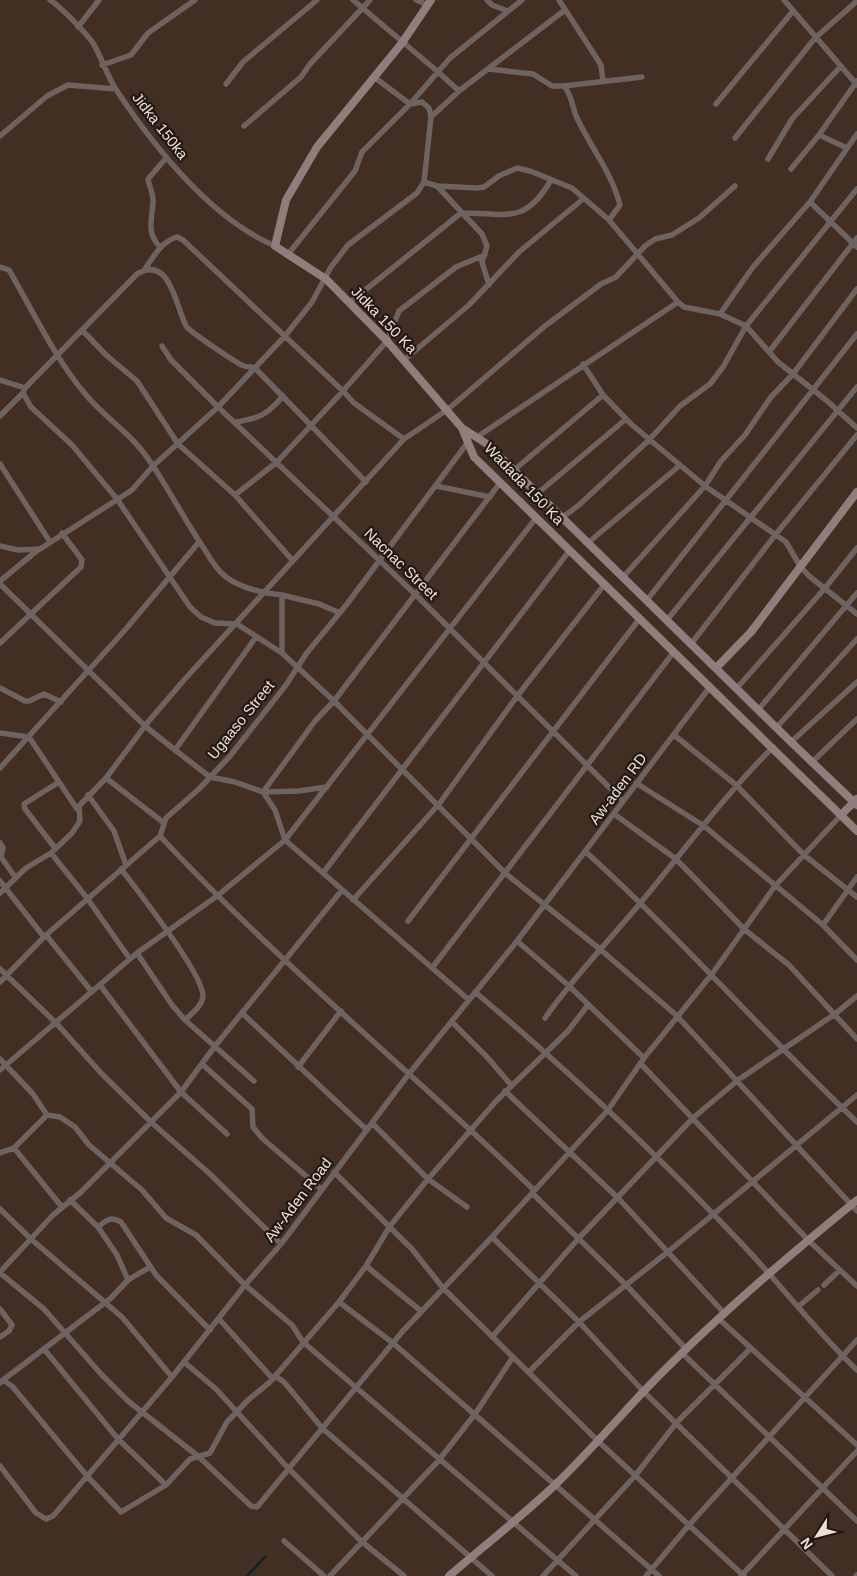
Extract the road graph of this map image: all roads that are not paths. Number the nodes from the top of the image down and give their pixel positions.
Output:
1 (50, 0) edge
2 (99, 0) edge
3 (195, 0) edge
4 (317, 0) edge
5 (353, 0) edge
6 (370, 0) edge
7 (416, 0) edge
8 (487, 0) edge
9 (522, 0) edge
10 (559, 0) edge
11 (784, 0) edge
12 (857, 1) edge
13 (430, 2) edge
14 (363, 10) junction
15 (564, 10) junction
16 (508, 11) junction
17 (793, 11) junction
18 (78, 27) junction
19 (814, 38) junction
20 (402, 43) junction
21 (102, 64) junction
22 (841, 66) junction
23 (489, 69) junction
24 (437, 70) junction
25 (374, 77) junction
26 (642, 77) dead end
27 (603, 81) junction
28 (856, 83) edge
29 (226, 84) dead end
30 (564, 86) junction
31 (116, 89) junction
32 (459, 91) junction
33 (410, 104) junction
34 (716, 104) dead end
35 (431, 117) junction
36 (244, 126) dead end
37 (857, 134) edge
38 (819, 135) junction
39 (0, 136) edge
40 (735, 138) dead end
41 (847, 148) junction
42 (166, 158) junction
43 (768, 159) dead end
44 (791, 169) dead end
45 (551, 180) junction
46 (424, 182) junction
47 (437, 186) junction
48 (735, 186) dead end
49 (857, 189) edge
50 (583, 198) junction
51 (810, 202) junction
52 (462, 212) junction
53 (609, 220) junction
54 (831, 222) junction
55 (856, 243) edge
56 (275, 246) junction
57 (160, 247) junction
58 (289, 253) junction
59 (638, 254) junction
60 (485, 255) junction
61 (0, 267) edge
62 (145, 269) junction
63 (326, 279) junction
64 (489, 285) junction
65 (857, 289) edge
66 (678, 302) junction
67 (349, 303) junction
68 (720, 314) junction
69 (746, 326) junction
70 (82, 330) junction
71 (857, 334) edge
72 (285, 336) junction
73 (387, 341) junction
74 (162, 346) dead end
75 (769, 352) junction
76 (56, 356) junction
77 (404, 360) junction
78 (583, 364) junction
79 (255, 368) junction
80 (793, 374) junction
81 (0, 380) edge
82 (857, 387) edge
83 (813, 389) junction
84 (24, 391) junction
85 (344, 391) junction
86 (603, 395) junction
87 (282, 396) junction
88 (218, 407) junction
89 (447, 410) junction
90 (838, 411) junction
91 (0, 416) edge
92 (626, 419) junction
93 (236, 422) junction
94 (311, 425) junction
95 (462, 428) junction
96 (857, 428) edge
97 (857, 435) edge
98 (477, 437) junction
99 (404, 440) junction
100 (650, 440) junction
101 (468, 442) junction
102 (178, 444) junction
103 (277, 462) junction
104 (0, 464) edge
105 (153, 466) junction
106 (679, 466) junction
107 (514, 470) junction
108 (366, 482) junction
109 (500, 483) junction
110 (436, 486) junction
111 (705, 486) junction
112 (857, 492) edge
113 (538, 493) junction
114 (235, 495) junction
115 (490, 497) junction
116 (117, 499) junction
117 (725, 501) junction
118 (751, 516) junction
119 (335, 517) junction
120 (563, 517) junction
121 (536, 518) junction
122 (62, 533) junction
123 (776, 534) junction
124 (50, 542) junction
125 (199, 542) junction
126 (589, 542) junction
127 (0, 546) edge
128 (857, 548) edge
129 (40, 549) junction
130 (570, 550) junction
131 (380, 560) junction
132 (293, 561) junction
133 (800, 566) junction
134 (169, 576) junction
135 (624, 576) junction
136 (0, 582) edge
137 (604, 585) junction
138 (825, 588) junction
139 (264, 593) junction
140 (857, 593) edge
141 (282, 595) junction
142 (416, 595) junction
143 (647, 600) junction
144 (846, 604) junction
145 (340, 612) junction
146 (857, 614) edge
147 (32, 616) junction
148 (640, 618) junction
149 (667, 620) junction
150 (237, 624) junction
151 (450, 629) junction
152 (256, 637) junction
153 (857, 639) edge
154 (0, 644) edge
155 (691, 644) junction
156 (282, 653) junction
157 (673, 653) junction
158 (484, 662) junction
159 (298, 668) junction
160 (716, 668) junction
161 (88, 670) junction
162 (857, 682) edge
163 (0, 688) edge
164 (709, 688) junction
165 (737, 688) junction
166 (518, 695) junction
167 (334, 701) junction
168 (61, 702) junction
169 (758, 710) junction
170 (857, 719) edge
171 (145, 726) junction
172 (776, 728) junction
173 (552, 730) junction
174 (0, 733) edge
175 (674, 735) junction
176 (368, 736) junction
177 (29, 737) junction
178 (790, 742) junction
179 (773, 747) junction
180 (175, 750) junction
181 (811, 762) junction
182 (587, 765) junction
183 (0, 768) edge
184 (403, 770) junction
185 (210, 777) junction
186 (106, 778) junction
187 (59, 782) junction
188 (636, 783) junction
189 (736, 785) junction
190 (328, 786) junction
191 (263, 792) junction
192 (88, 795) junction
193 (623, 801) junction
194 (856, 802) edge
195 (439, 804) junction
196 (77, 809) junction
197 (614, 814) junction
198 (841, 815) junction
199 (164, 823) junction
200 (704, 826) junction
201 (857, 831) edge
202 (160, 836) junction
203 (472, 837) junction
204 (285, 840) junction
205 (0, 843) edge
206 (53, 851) junction
207 (586, 852) junction
208 (804, 855) junction
209 (676, 859) junction
210 (126, 865) junction
211 (121, 869) junction
212 (505, 872) junction
213 (323, 873) junction
214 (15, 877) junction
215 (857, 877) edge
216 (0, 881) edge
217 (6, 886) junction
218 (775, 886) junction
219 (849, 889) junction
220 (342, 890) junction
221 (0, 893) edge
222 (216, 896) junction
223 (857, 897) edge
224 (87, 898) junction
225 (353, 900) junction
226 (642, 902) junction
227 (546, 904) junction
228 (408, 921) dead end
229 (823, 925) junction
230 (744, 929) junction
231 (167, 930) junction
232 (45, 936) junction
233 (518, 941) junction
234 (601, 950) junction
235 (137, 953) junction
236 (130, 959) junction
237 (285, 959) junction
238 (857, 960) edge
239 (432, 968) junction
240 (0, 969) edge
241 (7, 974) junction
242 (712, 974) junction
243 (0, 982) edge
244 (100, 985) junction
245 (568, 985) junction
246 (92, 992) junction
247 (475, 992) junction
248 (857, 996) edge
249 (469, 1000) junction
250 (588, 1005) junction
251 (341, 1011) junction
252 (242, 1013) junction
253 (834, 1014) junction
254 (676, 1015) junction
255 (545, 1018) dead end
256 (185, 1020) junction
257 (452, 1022) junction
258 (57, 1024) junction
259 (857, 1039) edge
260 (215, 1046) junction
261 (782, 1049) junction
262 (545, 1051) junction
263 (0, 1059) edge
264 (642, 1061) junction
265 (202, 1064) junction
266 (6, 1065) junction
267 (298, 1067) junction
268 (0, 1070) edge
269 (408, 1075) junction
270 (738, 1080) junction
271 (254, 1081) dead end
272 (511, 1085) junction
273 (505, 1091) junction
274 (181, 1092) junction
275 (857, 1095) edge
276 (842, 1107) junction
277 (608, 1110) junction
278 (47, 1115) junction
279 (693, 1118) junction
280 (857, 1122) edge
281 (152, 1123) junction
282 (372, 1123) junction
283 (471, 1129) junction
284 (367, 1130) junction
285 (227, 1134) dead end
286 (796, 1146) junction
287 (14, 1148) junction
288 (0, 1153) edge
289 (570, 1153) junction
290 (658, 1158) junction
291 (110, 1164) junction
292 (334, 1172) junction
293 (428, 1179) junction
294 (753, 1180) junction
295 (321, 1189) junction
296 (533, 1192) junction
297 (618, 1198) junction
298 (70, 1200) junction
299 (855, 1205) edge
300 (62, 1207) junction
301 (467, 1207) dead end
302 (0, 1209) edge
303 (713, 1214) junction
304 (390, 1226) junction
305 (98, 1227) junction
306 (492, 1237) junction
307 (31, 1239) junction
308 (578, 1239) junction
309 (808, 1240) junction
310 (281, 1244) junction
311 (669, 1251) junction
312 (366, 1266) junction
313 (150, 1267) junction
314 (840, 1270) junction
315 (0, 1272) edge
316 (770, 1274) junction
317 (128, 1280) junction
318 (539, 1283) junction
319 (245, 1285) junction
320 (626, 1285) junction
321 (824, 1285) dead end
322 (857, 1286) edge
323 (443, 1288) junction
324 (818, 1290) dead end
325 (105, 1302) junction
326 (339, 1302) junction
327 (799, 1306) junction
328 (0, 1309) edge
329 (421, 1311) junction
330 (722, 1316) junction
331 (219, 1319) junction
332 (579, 1322) junction
333 (210, 1330) junction
334 (65, 1333) junction
335 (492, 1337) junction
336 (0, 1338) edge
337 (857, 1340) edge
338 (303, 1342) junction
339 (393, 1342) junction
340 (44, 1349) junction
341 (750, 1349) junction
342 (685, 1352) junction
343 (513, 1357) junction
344 (843, 1357) junction
345 (184, 1362) junction
346 (857, 1370) edge
347 (529, 1372) junction
348 (172, 1377) junction
349 (274, 1377) junction
350 (2, 1381) edge
351 (714, 1384) junction
352 (357, 1388) junction
353 (644, 1392) junction
354 (805, 1398) junction
355 (143, 1412) junction
356 (237, 1412) junction
357 (475, 1414) junction
358 (676, 1422) junction
359 (322, 1428) junction
360 (770, 1438) junction
361 (118, 1439) junction
362 (599, 1442) junction
363 (857, 1445) edge
364 (857, 1451) edge
365 (199, 1457) junction
366 (439, 1460) junction
367 (0, 1466) edge
368 (288, 1468) junction
369 (87, 1476) junction
370 (634, 1477) junction
371 (732, 1478) junction
372 (556, 1484) junction
373 (166, 1485) junction
374 (823, 1488) junction
375 (401, 1498) junction
376 (594, 1518) junction
377 (857, 1520) edge
378 (513, 1523) junction
379 (689, 1525) junction
380 (784, 1529) junction
381 (284, 1541) dead end
382 (361, 1541) junction
383 (470, 1558) junction
384 (557, 1560) junction
385 (651, 1569) junction
386 (743, 1575) edge
387 (324, 1576) edge
388 (330, 1576) edge
389 (404, 1576) edge
390 (449, 1576) edge
391 (492, 1576) edge
392 (543, 1576) edge
393 (576, 1576) edge
394 (646, 1576) edge
395 (659, 1576) edge
396 (832, 1576) edge

1 - 18 street, Jidka 150ka
2 - 18 street
3 - 21 street
4 - 29 street
5 - 14 street
6 - 14 street
7 - 13 street
8 - 16 street
9 - 16 street
10 - 15 street
11 - 17 street
12 - 19 street
13 - 20 street
14 - 20 street
14 - 36 street
15 - 23 street
15 - 27 street
16 - 24 street
17 - 19 street
17 - 34 street
18 - 21 street, Jidka 150ka
19 - 22 street
19 - 40 street
20 - 24 street
20 - 25 street
21 - 31 street, Jidka 150ka
22 - 28 street
22 - 43 street
23 - 30 street
23 - 32 street
24 - 32 street
24 - 33 street
25 - 33 street
25 - 56 street
26 - 27 street
27 - 30 street
28 - 38 street
30 - 53 street
31 - 39 street
31 - 42 street, Jidka 150ka
32 - 35 street
33 - 35 street
33 - 58 street
35 - 46 street
37 - 41 street
38 - 41 street
38 - 44 street
41 - 51 street
42 - 56 street, Jidka 150ka
42 - 57 street
45 - 47 street
45 - 50 street
45 - 52 street
46 - 47 street
46 - 63 street
47 - 52 street
48 - 59 street
49 - 54 street
50 - 53 street
50 - 64 street
51 - 54 street
51 - 68 street
52 - 60 street
52 - 67 street
53 - 59 street
54 - 55 street
54 - 69 street
55 - 75 street
56 - 58 street, Jidka 150 Ka
57 - 62 street
57 - 72 street
58 - 63 street, Jidka 150 Ka
59 - 66 street
59 - 89 street
60 - 64 street
60 - 73 street
61 - 76 street
62 - 70 street
62 - 79 street
63 - 67 street, Jidka 150 Ka
63 - 72 street
64 - 77 street
65 - 80 street
66 - 68 street
66 - 78 street
67 - 73 street, Jidka 150 Ka
68 - 69 street
69 - 75 street
69 - 100 street
70 - 76 street
70 - 102 street
71 - 83 street
72 - 79 street
72 - 85 street
73 - 77 street, Jidka 150 Ka
73 - 85 street
74 - 88 street, Nacnac Street
75 - 80 street
76 - 84 street
76 - 105 street
77 - 89 street, Jidka 150 Ka
78 - 86 street
78 - 98 street
79 - 87 street
79 - 88 street
80 - 83 street
80 - 111 street
81 - 84 street
82 - 90 street
83 - 90 street
83 - 117 street
84 - 91 street
84 - 116 street
85 - 94 street
85 - 99 street
86 - 92 street
86 - 107 street
87 - 93 street
87 - 94 street
88 - 93 street, Nacnac Street
88 - 102 street
89 - 95 street, Jidka 150 Ka
89 - 99 street
90 - 96 street
90 - 118 street
92 - 100 street
92 - 113 street
93 - 103 street, Nacnac Street
94 - 103 street
94 - 108 street
95 - 98 street, Wadada 150 Ka
95 - 101 street, Wadada 150 Ka
97 - 123 street
98 - 107 street, Wadada 150 Ka
99 - 108 street
100 - 106 street
100 - 120 street
101 - 109 street, Wadada 150 Ka
101 - 110 street, Ugaaso Street
102 - 105 street
102 - 114 street
103 - 114 street
103 - 119 street, Nacnac Street
104 - 124 street
105 - 116 street
105 - 125 street
106 - 111 street
106 - 126 street
107 - 113 street, Wadada 150 Ka
108 - 119 street
109 - 115 street
109 - 121 street, Wadada 150 Ka
110 - 115 street
110 - 131 street, Ugaaso Street
111 - 117 street
111 - 135 street
112 - 133 street
113 - 120 street, Wadada 150 Ka
114 - 132 street
115 - 142 street
116 - 122 street
116 - 134 street
117 - 118 street
117 - 143 street
118 - 123 street
118 - 149 street
119 - 131 street, Nacnac Street
119 - 132 street
120 - 126 street, Wadada 150 Ka
121 - 130 street, Wadada 150 Ka
121 - 151 street
122 - 124 street
122 - 147 street
123 - 133 street
123 - 155 street
124 - 129 street
125 - 134 street
125 - 139 street
126 - 135 street, Wadada 150 Ka
127 - 129 street
128 - 138 street
129 - 136 street
130 - 137 street, Wadada 150 Ka
130 - 158 street
131 - 142 street, Nacnac Street
131 - 145 street, Ugaaso Street
132 - 139 street
133 - 138 street
133 - 160 street
134 - 150 street
134 - 161 street
135 - 143 street, Wadada 150 Ka
136 - 147 street
137 - 148 street, Wadada 150 Ka
137 - 166 street
138 - 144 street
138 - 165 street
139 - 141 street
139 - 150 street
140 - 144 street
141 - 145 street
141 - 156 street
142 - 151 street, Nacnac Street
142 - 167 street
143 - 149 street, Wadada 150 Ka
144 - 146 street
144 - 169 street
145 - 159 street, Ugaaso Street
147 - 154 street
147 - 161 street
148 - 157 street, Wadada 150 Ka
148 - 173 street
149 - 155 street, Wadada 150 Ka
150 - 152 street
150 - 171 street
151 - 158 street, Nacnac Street
151 - 176 street
152 - 156 street
152 - 180 street
153 - 172 street
155 - 160 street, Wadada 150 Ka
156 - 159 street
157 - 164 street, Wadada 150 Ka
157 - 182 street
158 - 166 street, Nacnac Street
158 - 184 street
159 - 167 street
159 - 185 street, Ugaaso Street
160 - 165 street, Wadada 150 Ka
161 - 168 street
161 - 171 street
162 - 178 street
163 - 168 street
164 - 175 street, Aw-aden RD
164 - 179 street, Wadada 150 Ka
165 - 169 street, Wadada 150 Ka
166 - 173 street, Nacnac Street
166 - 195 street
167 - 176 street
167 - 191 street
168 - 177 street
169 - 172 street, Wadada 150 Ka
170 - 181 street
171 - 180 street
171 - 186 street
172 - 178 street, Wadada 150 Ka
173 - 182 street, Nacnac Street
173 - 203 street
174 - 177 street
175 - 188 street, Aw-aden RD
175 - 189 street
176 - 184 street
176 - 190 street
177 - 183 street
177 - 187 street
178 - 181 street, Wadada 150 Ka
179 - 189 street
179 - 198 street, Wadada 150 Ka
180 - 185 street
181 - 194 street, Wadada 150 Ka
182 - 193 street, Nacnac Street
182 - 212 street
184 - 195 street
184 - 213 street
185 - 191 street
185 - 199 street, Ugaaso Street
186 - 192 street
186 - 199 street
187 - 196 street
187 - 206 street
188 - 193 street, Aw-aden RD
188 - 200 street
189 - 200 street
189 - 208 street
190 - 191 street
190 - 204 street
191 - 204 street
192 - 196 street
192 - 210 street
193 - 197 street, Aw-aden RD
194 - 198 street
195 - 203 street
195 - 225 street
196 - 206 street
197 - 207 street, Aw-aden RD
197 - 209 street
198 - 201 street, Wadada 150 Ka
198 - 208 street
199 - 202 street, Ugaaso Street
200 - 209 street
200 - 218 street
202 - 210 street
202 - 222 street
203 - 212 street
203 - 228 street
204 - 213 street
204 - 222 street
205 - 214 street
206 - 214 street
206 - 224 street
207 - 226 street
207 - 227 street, Aw-aden RD
208 - 218 street
208 - 219 street
209 - 226 street
209 - 230 street
210 - 211 street
211 - 224 street
211 - 231 street
212 - 227 street
212 - 239 street
213 - 220 street
214 - 217 street
215 - 219 street
216 - 217 street
217 - 221 street
217 - 232 street
218 - 229 street
218 - 230 street
219 - 223 street
219 - 229 street
220 - 225 street
220 - 237 street
222 - 231 street
222 - 237 street
224 - 232 street
224 - 236 street
225 - 239 street
226 - 234 street
226 - 242 street
227 - 233 street, Aw-Aden Road
227 - 234 street
229 - 238 street
230 - 242 street
230 - 253 street
231 - 235 street
231 - 256 street
232 - 241 street
232 - 246 street
233 - 245 street
233 - 247 street, Aw-Aden Road
234 - 245 street
234 - 254 street
235 - 236 street
235 - 256 street
236 - 244 street
237 - 251 street
237 - 252 street
239 - 249 street
240 - 241 street
241 - 243 street
241 - 258 street
242 - 254 street
242 - 261 street
244 - 246 street
244 - 274 street
245 - 250 street
245 - 255 street
246 - 258 street
247 - 249 street, Aw-Aden Road
247 - 262 street
248 - 253 street
249 - 257 street, Aw-Aden Road
250 - 262 street
250 - 264 street
251 - 267 street
251 - 269 street
252 - 260 street
252 - 267 street
253 - 259 street
253 - 261 street
254 - 264 street
254 - 270 street
256 - 260 street
257 - 269 street, Aw-Aden Road
257 - 272 street
258 - 266 street
258 - 281 street
260 - 265 street
260 - 271 street
261 - 270 street
261 - 276 street
262 - 272 street
262 - 277 street
263 - 266 street
264 - 277 street
264 - 279 street
265 - 274 street
265 - 295 street
266 - 268 street
266 - 278 street
267 - 284 street
269 - 282 street, Aw-Aden Road
269 - 283 street
270 - 279 street
270 - 286 street
272 - 273 street
273 - 283 street
273 - 289 street
274 - 281 street
274 - 285 street
275 - 276 street
276 - 280 street
276 - 286 street
277 - 289 street
277 - 290 street
278 - 287 street
278 - 291 street
279 - 290 street
279 - 294 street
281 - 291 street
281 - 310 street
282 - 284 street, Aw-Aden Road
282 - 293 street
283 - 293 street
283 - 296 street
284 - 292 street, Aw-Aden Road
286 - 294 street
286 - 299 street
287 - 288 street
287 - 300 street
289 - 296 street
289 - 297 street
290 - 297 street
290 - 303 street
291 - 298 street
291 - 319 street
292 - 295 street, Aw-Aden Road
292 - 304 street
293 - 301 street
293 - 304 street
294 - 303 street
294 - 309 street
295 - 310 street, Aw-Aden Road
296 - 306 street
296 - 308 street
297 - 308 street
297 - 311 street
298 - 300 street
298 - 305 street
299 - 309 street
300 - 307 street
302 - 307 street
303 - 311 street
303 - 316 street
304 - 312 street
304 - 323 street
305 - 313 street
305 - 317 street
306 - 318 street
306 - 323 street
307 - 315 street
307 - 325 street
308 - 318 street
308 - 320 street
309 - 314 street
309 - 316 street
310 - 319 street, Aw-Aden Road
311 - 320 street
311 - 330 street
312 - 326 street
312 - 329 street
313 - 317 street
313 - 333 street
314 - 321 street
314 - 322 street
315 - 334 street
316 - 327 street
316 - 330 street
317 - 325 street
318 - 332 street
318 - 335 street
319 - 331 street, Aw-Aden Road
319 - 338 street
320 - 332 street
320 - 342 street
323 - 329 street
323 - 335 street
324 - 327 street
325 - 334 street
325 - 348 street
326 - 338 street
326 - 339 street
327 - 344 street
328 - 336 street
329 - 339 street
330 - 341 street
330 - 342 street
331 - 333 street, Aw-Aden Road
331 - 349 street
332 - 347 street
332 - 353 street
333 - 345 street, Aw-Aden Road
334 - 340 street
334 - 355 street
335 - 343 street
337 - 344 street
338 - 349 street
338 - 352 street
339 - 352 street
339 - 357 street
340 - 350 street
340 - 361 street
341 - 351 street
341 - 354 street
342 - 351 street
342 - 353 street
343 - 347 street
343 - 357 street
344 - 346 street
344 - 354 street
345 - 348 street, Aw-Aden Road
345 - 356 street
347 - 362 street
348 - 355 street, Aw-Aden Road
349 - 356 street
349 - 359 street
350 - 369 street
351 - 358 street
351 - 360 street
352 - 359 street
352 - 366 street
353 - 358 street
353 - 362 street
354 - 360 street
354 - 363 street
355 - 361 street, Aw-Aden Road
355 - 365 street
356 - 365 street
356 - 368 street
357 - 366 street
357 - 372 street
358 - 370 street
358 - 371 street
359 - 368 street
359 - 375 street
360 - 371 street
360 - 374 street
361 - 369 street, Aw-Aden Road
361 - 373 street
362 - 370 street
362 - 372 street
364 - 374 street
365 - 368 street
365 - 373 street
366 - 375 street
366 - 378 street
367 - 369 street, Aw-Aden Road
368 - 382 street
369 - 373 street
370 - 376 street
370 - 379 street
371 - 379 street
371 - 380 street
372 - 376 street
372 - 378 street
374 - 377 street
374 - 380 street
375 - 382 street
375 - 383 street
376 - 384 street
376 - 385 street
378 - 383 street
378 - 384 street
379 - 385 street
379 - 386 street
380 - 386 street
380 - 396 street
381 - 387 street
382 - 388 street
382 - 389 street
383 - 390 street
383 - 391 street
384 - 392 street
384 - 393 street
385 - 394 street
385 - 395 street

